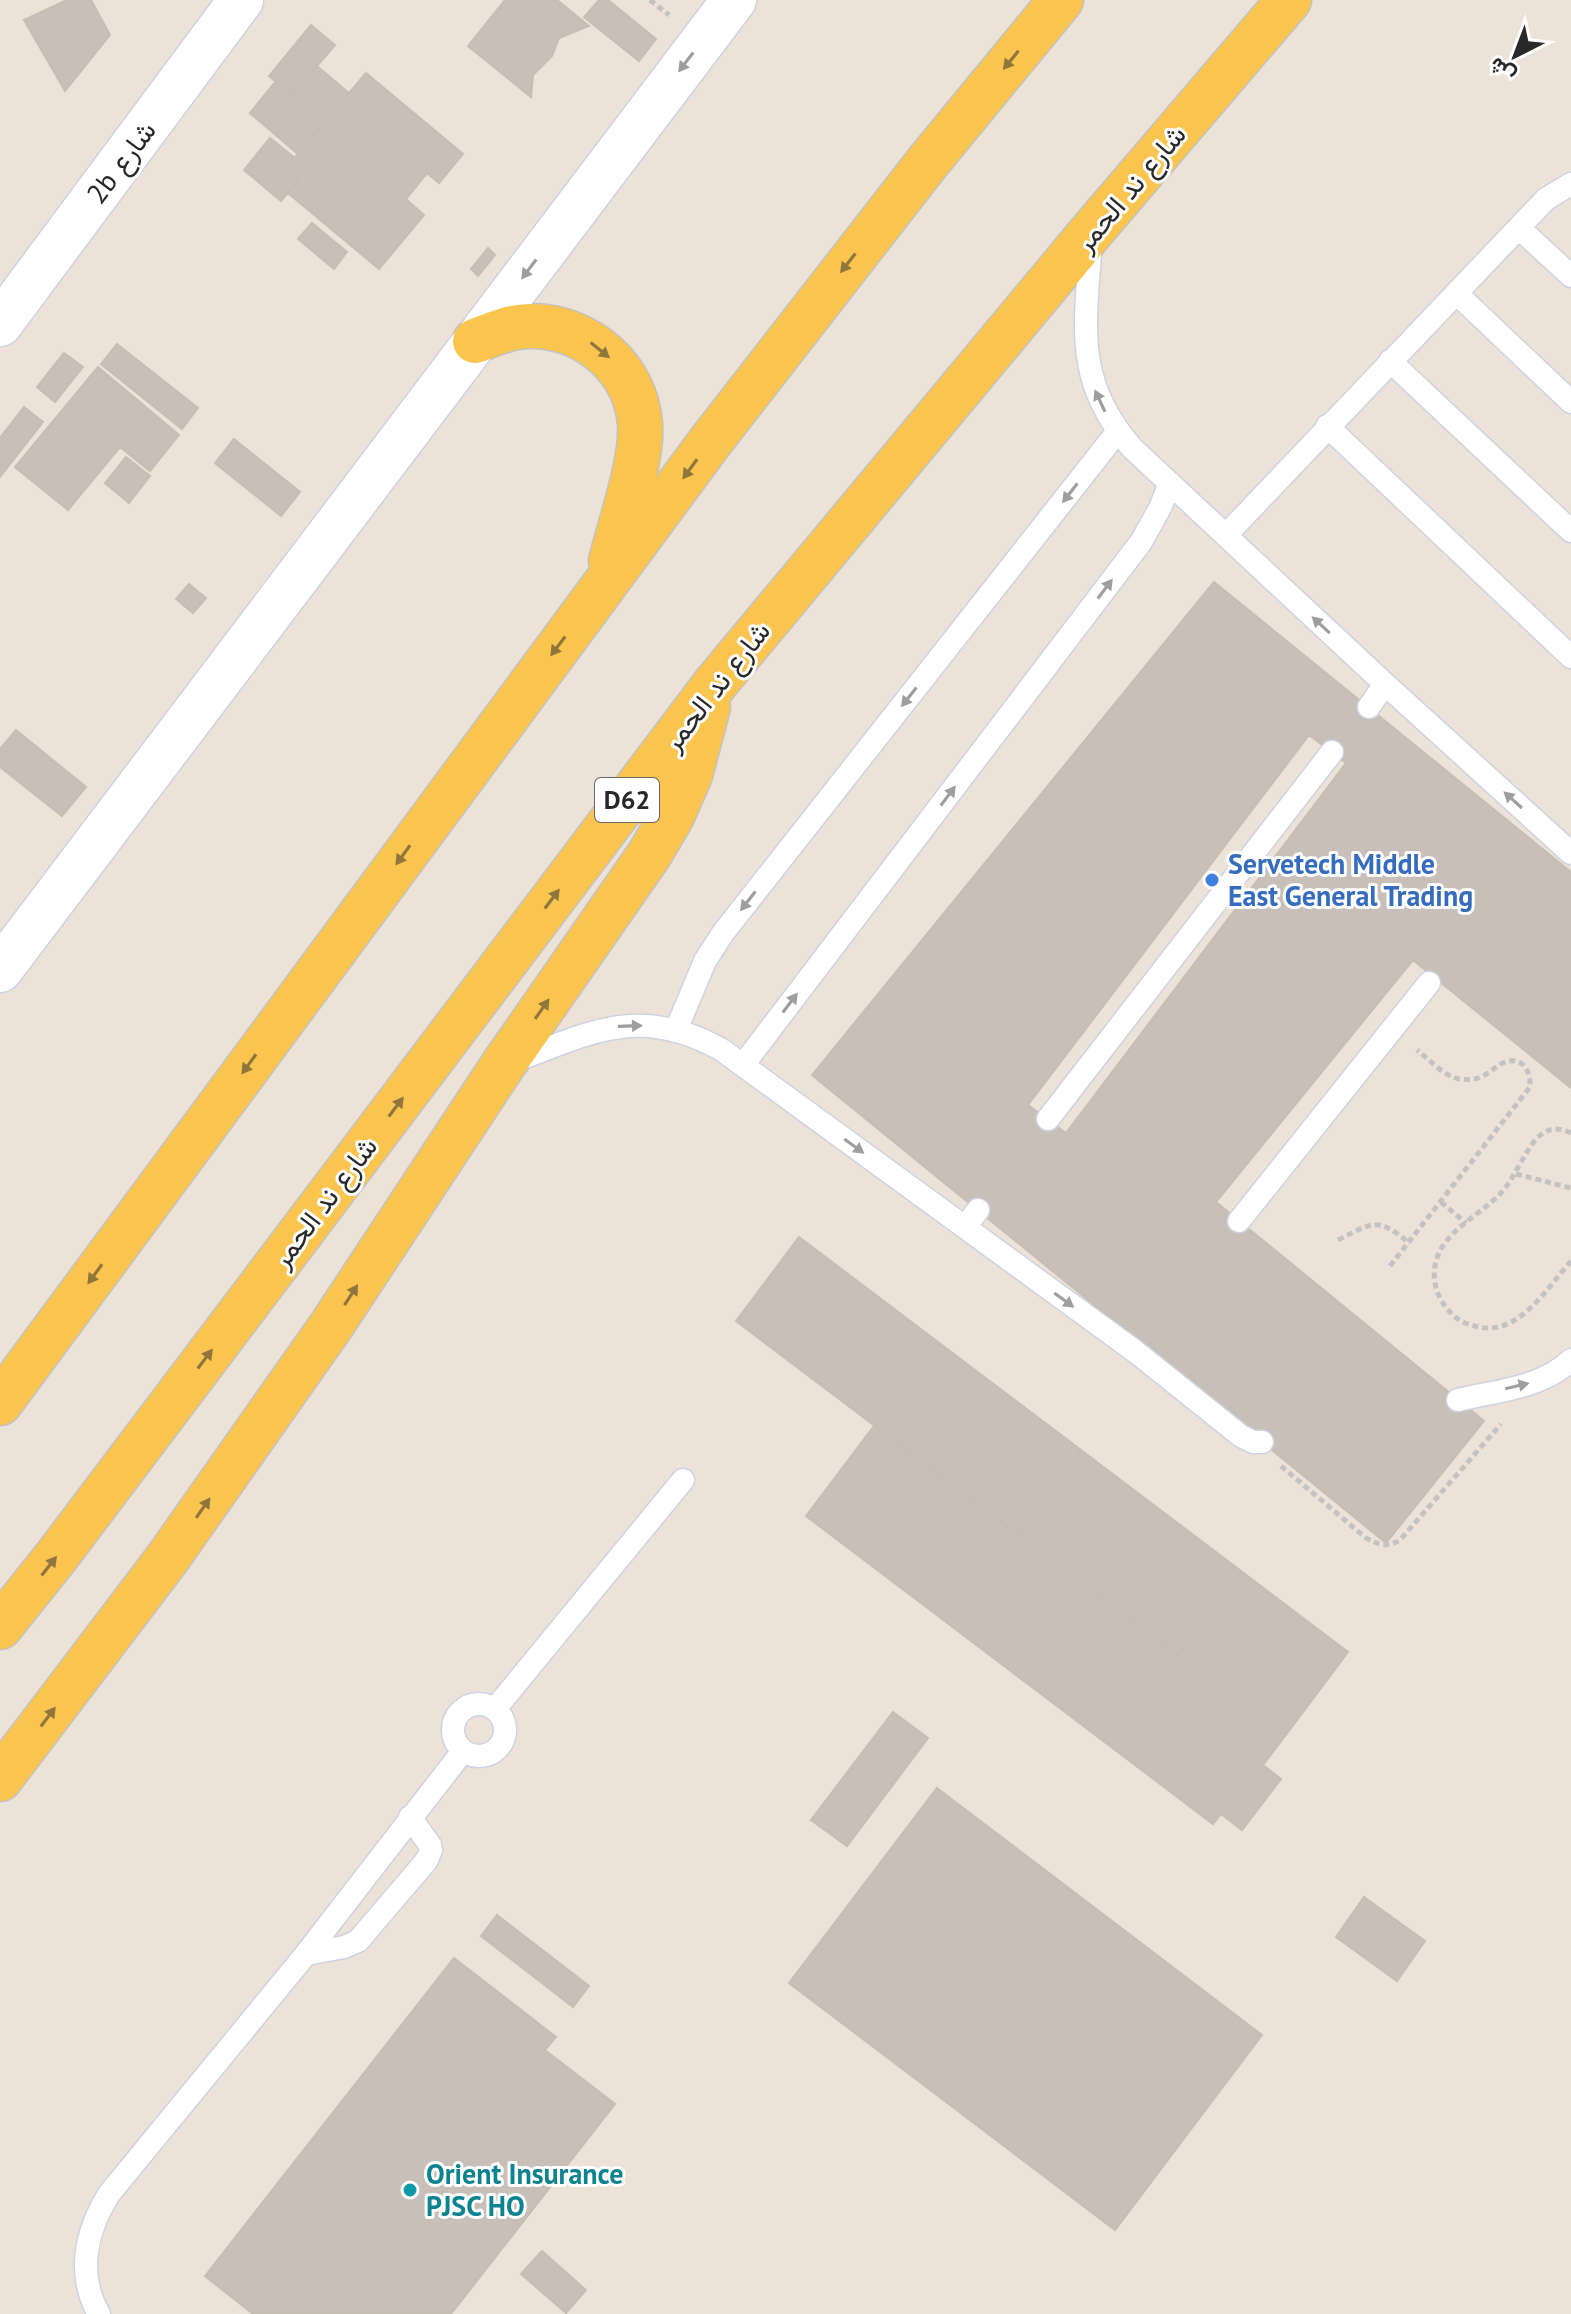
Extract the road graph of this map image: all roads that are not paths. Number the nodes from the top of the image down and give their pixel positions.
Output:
1 (241, 0) edge
2 (734, 0) edge
3 (1061, 0) edge
4 (1289, 0) edge
5 (1571, 184) edge
6 (1519, 228) junction
7 (1091, 232) junction
8 (1571, 276) edge
9 (1456, 293) junction
10 (0, 324) edge
11 (475, 341) junction
12 (1390, 361) junction
13 (1571, 402) edge
14 (1327, 426) junction
15 (1118, 431) junction
16 (1170, 483) junction
17 (1571, 531) edge
18 (1226, 535) junction
19 (605, 584) junction
20 (1571, 657) edge
21 (715, 684) junction
22 (1385, 684) junction
23 (1369, 707) dead end
24 (1332, 752) dead end
25 (1571, 853) edge
26 (0, 970) edge
27 (1429, 983) dead end
28 (676, 1030) junction
29 (503, 1065) junction
30 (743, 1065) junction
31 (1048, 1119) dead end
32 (1239, 1221) dead end
33 (1571, 1360) edge
34 (1458, 1400) dead end
35 (0, 1403) edge
36 (1257, 1442) road end
37 (683, 1480) dead end
38 (0, 1627) edge
39 (495, 1709) junction
40 (463, 1751) junction
41 (0, 1779) edge
42 (410, 1817) junction
43 (306, 1954) junction
44 (99, 2314) edge

1 - 10 street, 2b شارع
2 -> 11 street
3 -> 19 main road
4 - 7 main road, شارع ند الحمر / D62
5 - 6 lane
6 - 8 lane
6 - 9 lane
15 -> 7 lane
7 - 21 main road, شارع ند الحمر / D62
9 - 12 lane
9 - 13 lane
11 -> 19 main road
11 - 26 street
12 - 14 lane
12 - 17 lane
14 - 18 lane
14 - 20 lane
15 - 16 lane
15 -> 28 lane
16 - 18 lane
30 -> 16 lane
22 -> 18 lane
19 -> 35 main road
29 -> 21 main road
38 -> 21 main road, شارع ند الحمر / D62
22 - 23 lane
25 -> 22 lane
24 - 31 lane
27 - 32 lane
29 -> 28 lane
28 - 30 lane
41 -> 29 main road
30 -> 36 lane
34 -> 33 lane
37 - 39 lane
39 - 40 lane
39 - 40 lane
40 - 42 lane
42 - 43 lane
42 - 43 lane
43 - 44 lane

